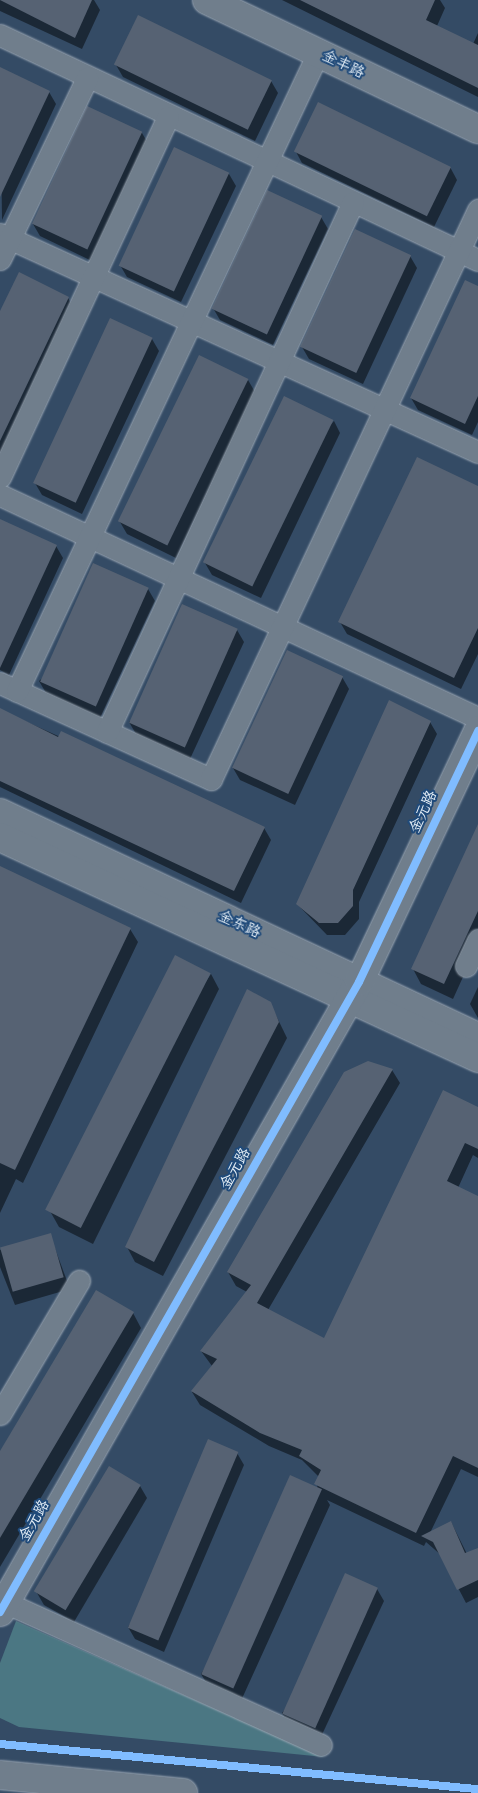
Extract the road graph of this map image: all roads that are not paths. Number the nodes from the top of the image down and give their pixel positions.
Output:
1 (207, 0) edge
2 (0, 35) edge
3 (318, 53) junction
4 (87, 78) junction
5 (168, 117) junction
6 (478, 130) edge
7 (266, 161) junction
8 (352, 202) junction
9 (478, 210) edge
10 (5, 236) edge
11 (459, 251) junction
12 (0, 259) edge
13 (478, 260) edge
14 (94, 277) junction
15 (191, 321) junction
16 (278, 361) junction
17 (384, 409) junction
18 (478, 452) edge
19 (0, 477) edge
20 (0, 495) edge
21 (89, 537) junction
22 (178, 578) junction
23 (282, 627) junction
24 (8, 687) edge
25 (478, 718) edge
26 (478, 731) edge
27 (108, 732) junction
28 (0, 813) edge
29 (0, 837) edge
30 (478, 940) edge
31 (466, 966) dead end
32 (354, 990) junction
33 (478, 1037) edge
34 (478, 1058) edge
35 (79, 1281) dead end
36 (0, 1414) edge
37 (1, 1605) edge
38 (321, 1745) dead end
39 (0, 1775) edge
40 (183, 1793) edge

1 - 3 street, 金丰路
2 - 4 street
3 - 6 street, 金丰路
3 - 7 street
4 - 5 street
4 - 10 street
5 - 7 street
5 - 14 street
7 - 8 street
7 - 15 street
8 - 11 street
8 - 16 street
9 - 11 street
10 - 12 street
10 - 14 street
11 - 13 street
11 - 17 street
14 - 15 street
14 - 19 street
15 - 16 street
15 - 21 street
16 - 17 street
16 - 22 street
17 - 18 street
17 - 23 street
20 - 21 street
21 - 22 street
21 - 24 street
22 - 23 street
22 - 27 street
23 - 25 street
23 - 27 street
24 - 27 street
26 - 32 street, 金元路
28 - 32 street, 金东路
29 - 32 street, 金东路
30 - 31 street
32 - 33 street, 金东路
32 - 34 street, 金东路
32 - 37 street, 金元路
35 - 36 street
37 - 38 street
39 - 40 street

